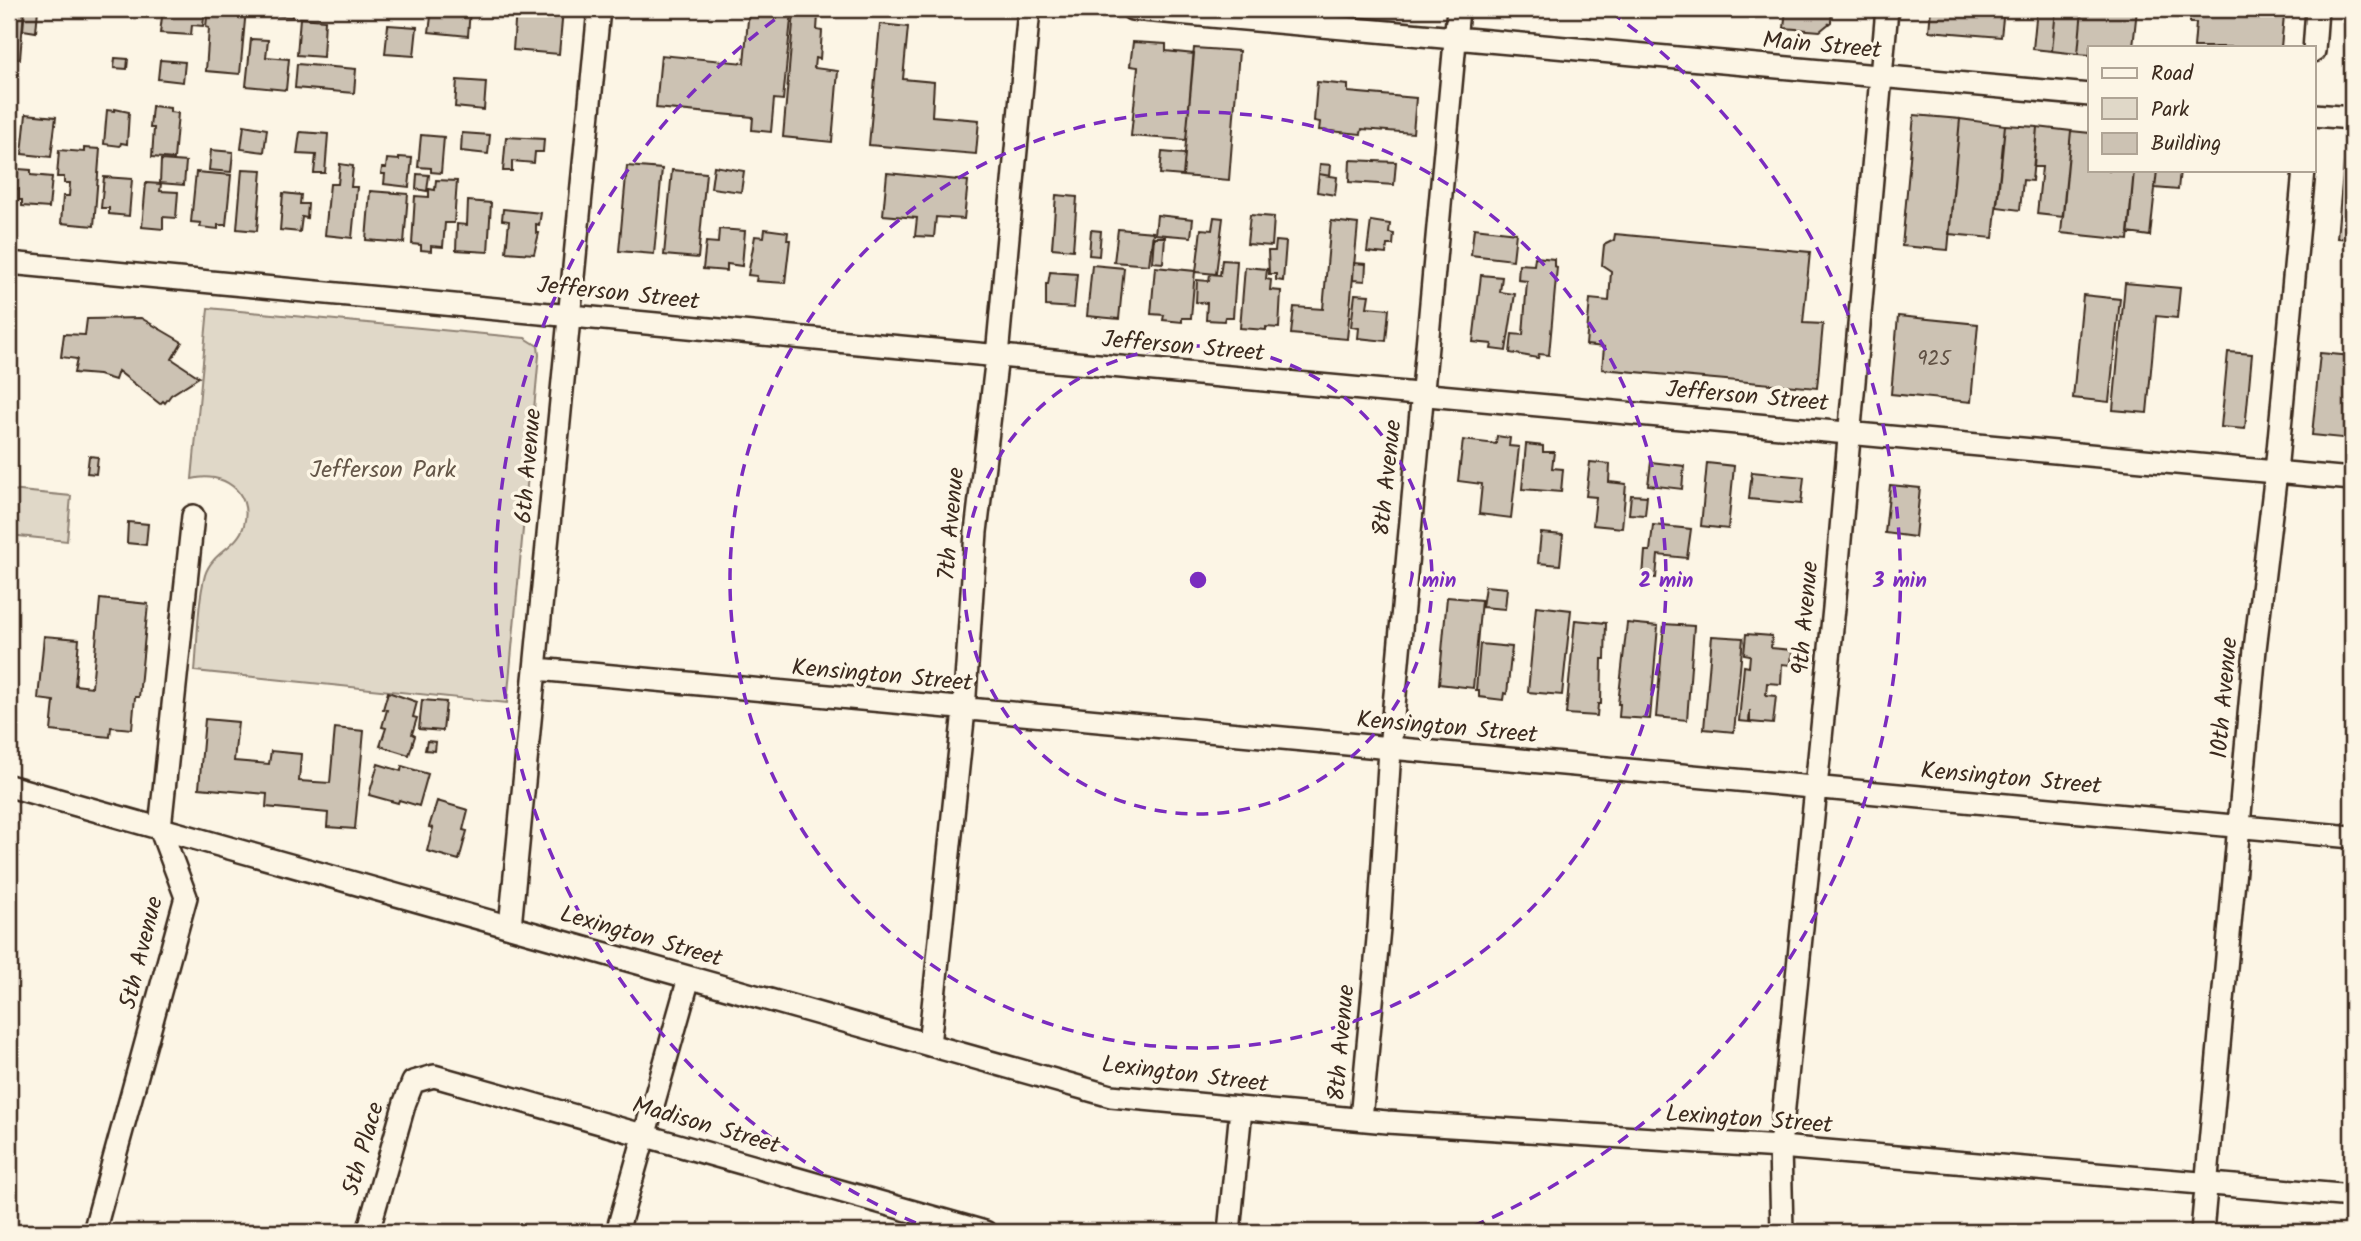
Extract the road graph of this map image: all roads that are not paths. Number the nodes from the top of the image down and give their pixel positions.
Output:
1 (598, 9) edge
2 (1029, 9) edge
3 (1132, 9) edge
4 (1458, 9) edge
5 (1887, 9) edge
6 (2317, 9) edge
7 (1455, 39) junction
8 (2314, 46) edge
9 (1881, 78) junction
10 (2088, 95) edge
11 (2316, 114) edge
12 (2352, 118) edge
13 (2304, 172) edge
14 (9, 263) edge
15 (569, 315) junction
16 (997, 356) junction
17 (1423, 395) junction
18 (1849, 432) junction
19 (2276, 472) junction
20 (2352, 479) edge
21 (194, 516) dead end
22 (537, 670) junction
23 (964, 710) junction
24 (1390, 749) junction
25 (9, 786) edge
26 (1816, 788) junction
27 (2239, 826) junction
28 (160, 828) junction
29 (2352, 837) edge
30 (510, 927) junction
31 (689, 978) junction
32 (929, 1045) junction
33 (413, 1082) joint
34 (1241, 1109) junction
35 (1361, 1119) junction
36 (644, 1136) junction
37 (1780, 1147) junction
38 (2207, 1184) junction
39 (2352, 1196) edge
40 (936, 1226) edge
41 (94, 1232) edge
42 (368, 1232) edge
43 (617, 1232) edge
44 (985, 1232) edge
45 (1229, 1232) edge
46 (1782, 1232) edge
47 (2202, 1232) edge

1 - 15 street, 6th Avenue
2 - 16 street, 7th Avenue
3 - 7 street, Main Street
4 - 7 street, 8th Avenue
5 - 9 street, 9th Avenue
6 - 8 street
7 - 9 street, Main Street
7 - 17 street, 8th Avenue
9 - 10 street, Main Street
9 - 18 street, 9th Avenue
11 - 12 street
13 - 19 street, 10th Avenue
14 - 15 street, Jefferson Street
15 - 16 street, Jefferson Street
15 - 22 street, 6th Avenue
16 - 17 street, Jefferson Street
16 - 23 street, 7th Avenue
17 - 18 street, Jefferson Street
17 - 24 street, 8th Avenue
18 - 19 street, Jefferson Street
18 - 26 street, 9th Avenue
19 - 20 street, Jefferson Street
19 - 27 street, 10th Avenue
21 - 28 street, 5th Avenue
22 - 23 street, Kensington Street
22 - 30 street, 6th Avenue
23 - 24 street, Kensington Street
23 - 32 street, 7th Avenue
24 - 26 street, Kensington Street
24 - 35 street, 8th Avenue
25 - 28 street, Lexington Street
26 - 27 street, Kensington Street
26 - 37 street, 9th Avenue
27 - 29 street, Kensington Street
27 - 38 street, 10th Avenue
28 - 30 street, Lexington Street
28 - 41 street, 5th Avenue
30 - 31 street, Lexington Street
31 - 32 street, Lexington Street
31 - 36 street
32 - 34 street, Lexington Street
33 - 36 street, Madison Street
33 - 42 street, 5th Place
34 - 35 street, Lexington Street
34 - 45 street
35 - 37 street, Lexington Street
36 - 40 street, Madison Street
36 - 43 street
37 - 38 street, Lexington Street
37 - 46 street, 9th Avenue
38 - 39 street, Lexington Street
38 - 47 street, 10th Avenue
40 - 44 street, Madison Street

